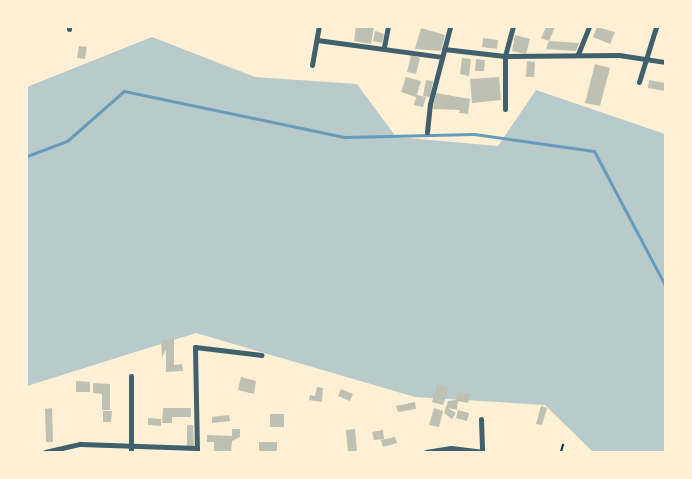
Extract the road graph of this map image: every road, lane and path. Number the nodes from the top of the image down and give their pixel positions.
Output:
1 (319, 27) edge
2 (388, 27) edge
3 (450, 27) edge
4 (513, 27) edge
5 (589, 27) edge
6 (656, 27) edge
7 (317, 40) junction
8 (384, 47) junction
9 (444, 49) junction
10 (578, 54) junction
11 (505, 56) junction
12 (442, 57) junction
13 (643, 58) junction
14 (665, 62) edge
15 (312, 65) dead end
16 (639, 82) dead end
17 (505, 109) dead end
18 (427, 132) dead end
19 (262, 355) dead end
20 (131, 376) dead end
21 (482, 419) dead end
22 (131, 444) junction
23 (563, 445) dead end
24 (197, 450) edge
25 (45, 452) edge
26 (131, 452) edge
27 (426, 452) edge
28 (482, 452) edge
29 (561, 452) edge

1 - 7 street
2 - 8 street
3 - 9 street
4 - 11 street
5 - 10 street
6 - 13 street
7 - 8 street
7 - 15 street
8 - 12 street
9 - 11 street
9 - 12 street
10 - 11 street
10 - 13 street
11 - 17 street
12 - 18 street
13 - 14 street
13 - 16 street
19 - 24 street
20 - 22 street
21 - 28 street
22 - 24 street
22 - 25 street
22 - 26 street
23 - 29 path
27 - 28 street

